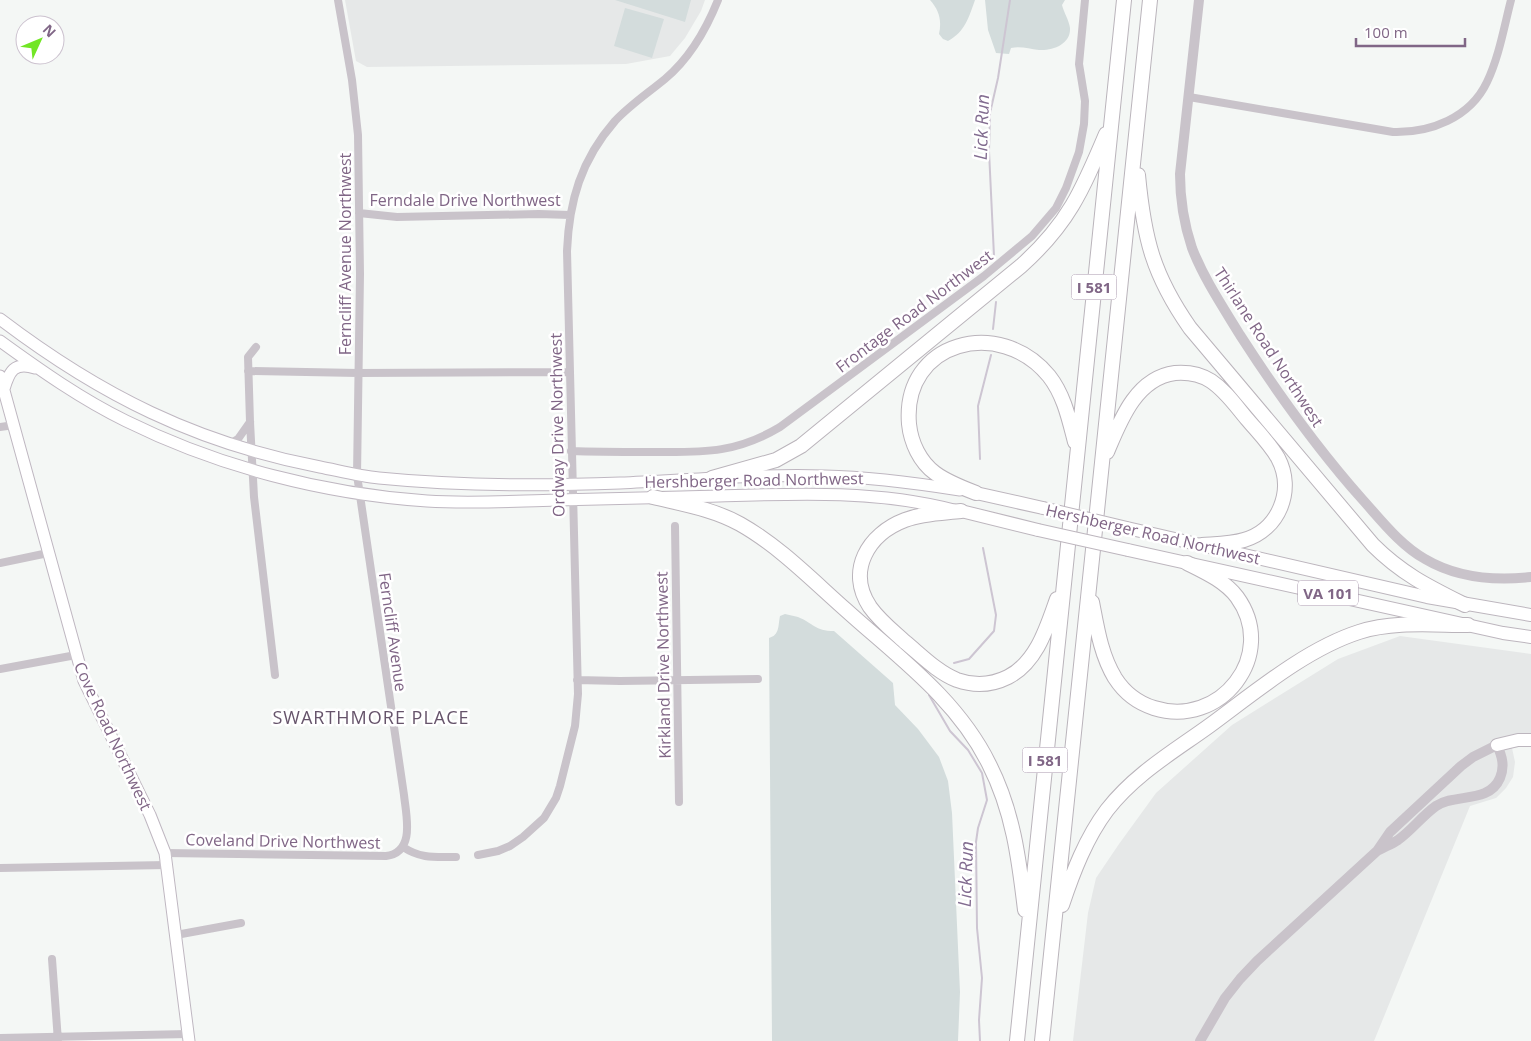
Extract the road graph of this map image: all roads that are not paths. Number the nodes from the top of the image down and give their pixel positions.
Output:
1 (338, 0) edge
2 (718, 0) edge
3 (1084, 0) edge
4 (1124, 0) edge
5 (1150, 0) edge
6 (1200, 0) edge
7 (1511, 0) edge
8 (1188, 97) junction
9 (1112, 120) junction
10 (1135, 147) junction
11 (359, 213) junction
12 (570, 215) junction
13 (0, 319) edge
14 (0, 340) edge
15 (256, 347) dead end
16 (41, 370) junction
17 (248, 371) junction
18 (570, 372) junction
19 (358, 373) junction
20 (0, 376) edge
21 (4, 389) junction
22 (250, 422) junction
23 (14, 425) junction
24 (0, 428) edge
25 (230, 444) junction
26 (252, 451) junction
27 (572, 451) junction
28 (1077, 454) junction
29 (1102, 464) junction
30 (253, 470) junction
31 (357, 475) junction
32 (712, 478) junction
33 (572, 484) junction
34 (359, 492) junction
35 (976, 493) junction
36 (653, 497) junction
37 (573, 499) junction
38 (361, 509) joint
39 (961, 511) junction
40 (675, 526) dead end
41 (1202, 545) junction
42 (48, 553) junction
43 (0, 563) edge
44 (1187, 563) junction
45 (1531, 577) edge
46 (1064, 582) junction
47 (1089, 588) junction
48 (1466, 605) junction
49 (1531, 615) edge
50 (1468, 625) junction
51 (1531, 638) edge
52 (76, 655) junction
53 (0, 669) edge
54 (275, 675) dead end
55 (758, 679) dead end
56 (577, 680) junction
57 (678, 680) junction
58 (1531, 740) edge
59 (1497, 745) junction
60 (679, 802) dead end
61 (403, 847) junction
62 (1378, 851) junction
63 (478, 855) dead end
64 (456, 857) dead end
65 (166, 859) junction
66 (0, 868) edge
67 (241, 923) dead end
68 (1054, 927) junction
69 (176, 935) junction
70 (1028, 939) junction
71 (52, 959) dead end
72 (0, 1038) edge
73 (188, 1038) edge
74 (58, 1039) edge
75 (1017, 1041) edge
76 (1042, 1041) edge
77 (1200, 1041) edge

1 - 11 street, Ferncliff Avenue Northwest
2 - 12 street, Ordway Drive Northwest
3 - 27 street, Frontage Road Northwest
4 - 9 highway, I 581
5 - 10 highway, I 581
6 - 8 street, Thirlane Road Northwest
7 - 8 street
8 - 45 street, Thirlane Road Northwest
9 - 28 highway, I 581
9 - 32 highway
10 - 29 highway, I 581
10 - 48 highway
11 - 12 street, Ferndale Drive Northwest
11 - 19 street, Ferncliff Avenue Northwest
12 - 18 street, Ordway Drive Northwest
13 - 25 main road, Hershberger Road Northwest / VA 101
14 - 16 main road, Hershberger Road Northwest / VA 101
15 - 17 street
16 - 21 main road
16 - 30 main road, Hershberger Road Northwest / VA 101
17 - 19 street
17 - 22 street
18 - 19 street
18 - 27 street, Ordway Drive Northwest
19 - 31 street, Ferncliff Avenue Northwest
20 - 21 main road, Cove Road Northwest
21 - 23 main road, Cove Road Northwest
22 - 25 street
22 - 26 street
23 - 24 street
23 - 42 main road, Cove Road Northwest
25 - 26 main road, Hershberger Road Northwest / VA 101
26 - 30 street
26 - 31 main road, Hershberger Road Northwest / VA 101
27 - 33 street, Ordway Drive Northwest
28 - 35 highway
28 - 46 highway, I 581
29 - 41 highway
29 - 47 highway, I 581
30 - 34 main road, Hershberger Road Northwest / VA 101
30 - 54 street
31 - 33 main road, Hershberger Road Northwest / VA 101
31 - 34 street, Ferncliff Avenue Northwest
32 - 33 main road, Hershberger Road Northwest / VA 101
32 - 35 main road, Hershberger Road Northwest / VA 101
33 - 37 street, Ordway Drive Northwest
34 - 37 main road, Hershberger Road Northwest / VA 101
34 - 38 street, Ferncliff Avenue Northwest
35 - 41 main road, Hershberger Road Northwest / VA 101, bridge
36 - 37 main road, Hershberger Road Northwest / VA 101
36 - 39 main road, Hershberger Road Northwest / VA 101
36 - 70 highway
37 - 56 street, Ordway Drive Northwest
38 - 61 street, Ferncliff Avenue
39 - 44 main road, Hershberger Road Northwest / VA 101, bridge
39 - 46 highway
40 - 57 street, Kirkland Drive Northwest
41 - 48 main road, Hershberger Road Northwest / VA 101
42 - 43 street
42 - 52 main road, Cove Road Northwest
44 - 47 highway
44 - 50 main road, Hershberger Road Northwest / VA 101
46 - 70 highway, I 581
47 - 68 highway, I 581
48 - 49 main road, Hershberger Road Northwest / VA 101
50 - 51 main road, Hershberger Road Northwest / VA 101
50 - 68 highway
52 - 53 street
52 - 65 main road, Cove Road Northwest
55 - 57 street
56 - 57 street
56 - 63 street, Ordway Drive Northwest
57 - 60 street, Kirkland Drive Northwest
58 - 59 main road
59 - 62 street
59 - 62 street
61 - 64 street, Coveland Drive Northwest
61 - 65 street, Coveland Drive Northwest
62 - 77 street
65 - 66 street, Coveland Drive Northwest
65 - 69 main road, Cove Road Northwest
67 - 69 street
68 - 76 highway, I 581
69 - 73 main road, Cove Road Northwest
70 - 75 highway, I 581
71 - 74 street
72 - 74 street
73 - 74 street

